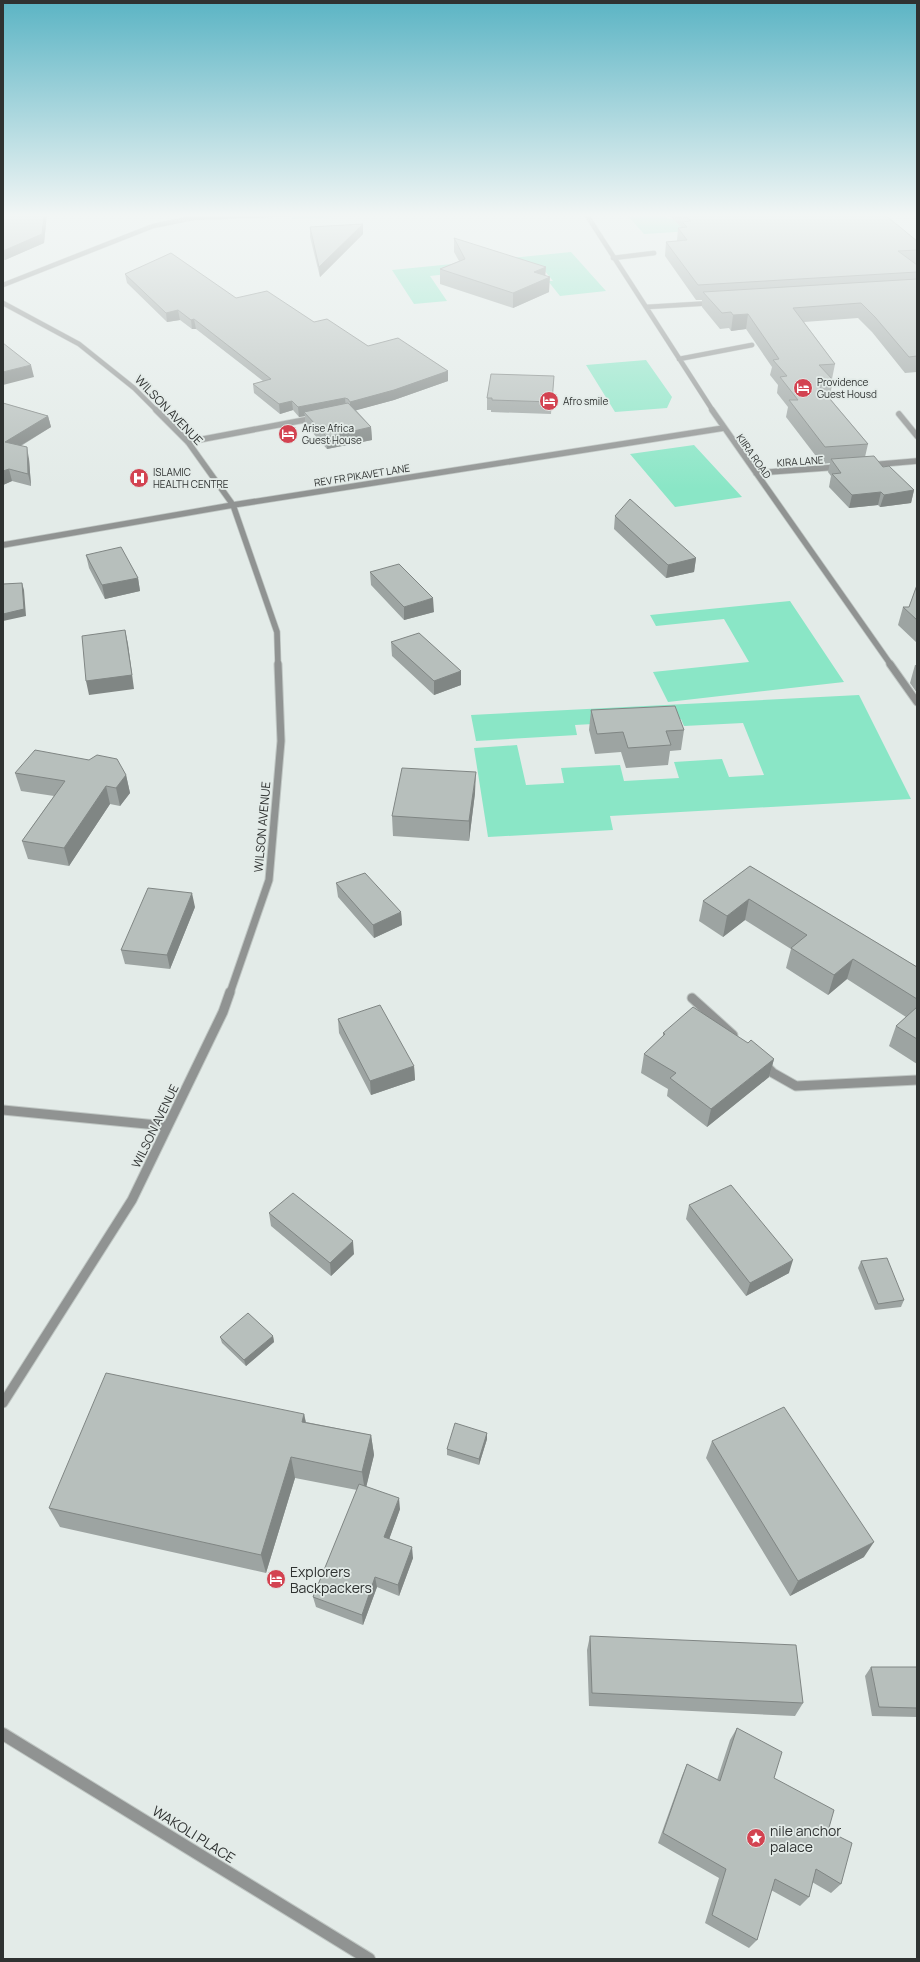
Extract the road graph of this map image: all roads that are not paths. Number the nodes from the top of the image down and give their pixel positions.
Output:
1 (8, 306) edge
2 (672, 306) edge
3 (646, 307) joint
4 (752, 345) dead end
5 (679, 359) junction
6 (899, 414) dead end
7 (324, 417) edge
8 (724, 428) junction
9 (917, 436) edge
10 (188, 442) junction
11 (917, 461) edge
12 (863, 465) edge
13 (848, 466) edge
14 (756, 473) junction
15 (233, 505) junction
16 (3, 544) edge
17 (917, 702) edge
18 (692, 998) dead end
19 (738, 1040) edge
20 (756, 1056) edge
21 (917, 1080) edge
22 (3, 1110) edge
23 (167, 1126) junction
24 (3, 1403) edge
25 (3, 1734) edge
26 (368, 1959) edge

1 - 10 street, WILSON AVENUE
2 - 3 street
3 - 5 street, KIIRA ROAD
4 - 5 street
5 - 8 street, KIIRA ROAD
6 - 9 street
7 - 10 street
8 - 14 street, KIIRA ROAD
8 - 15 street, REV FR PIKAVET LANE
10 - 15 street, WILSON AVENUE
11 - 12 street
13 - 14 street, KIRA LANE
14 - 17 street, KIIRA ROAD
15 - 16 street, REV FR PIKAVET LANE
15 - 23 street, WILSON AVENUE
18 - 19 street
20 - 21 street
22 - 23 street
23 - 24 street, WILSON AVENUE
25 - 26 street, WAKOLI PLACE

